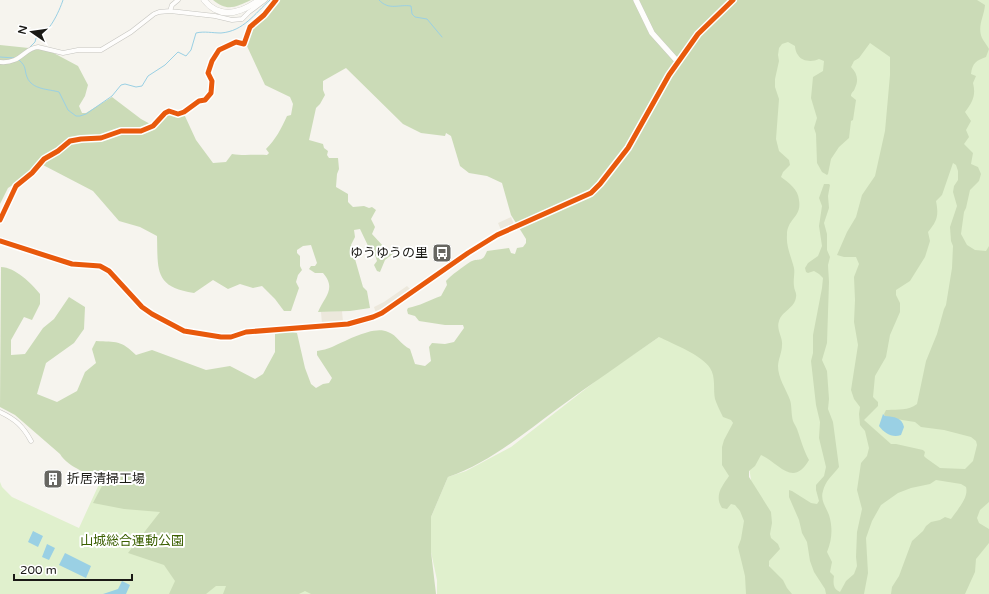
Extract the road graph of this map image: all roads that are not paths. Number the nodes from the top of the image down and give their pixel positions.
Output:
1 (178, 0) edge
2 (204, 0) edge
3 (258, 0) edge
4 (265, 0) edge
5 (276, 0) edge
6 (636, 0) edge
7 (733, 0) edge
8 (170, 2) edge
9 (170, 11) junction
10 (0, 62) edge
11 (678, 62) junction
12 (0, 220) edge
13 (0, 241) edge
14 (0, 412) edge
15 (30, 441) dead end

1 - 8 street
2 - 3 street
4 - 9 street
5 - 12 street
6 - 11 street
7 - 11 street
8 - 9 street
9 - 10 street
11 - 13 street
14 - 15 street

